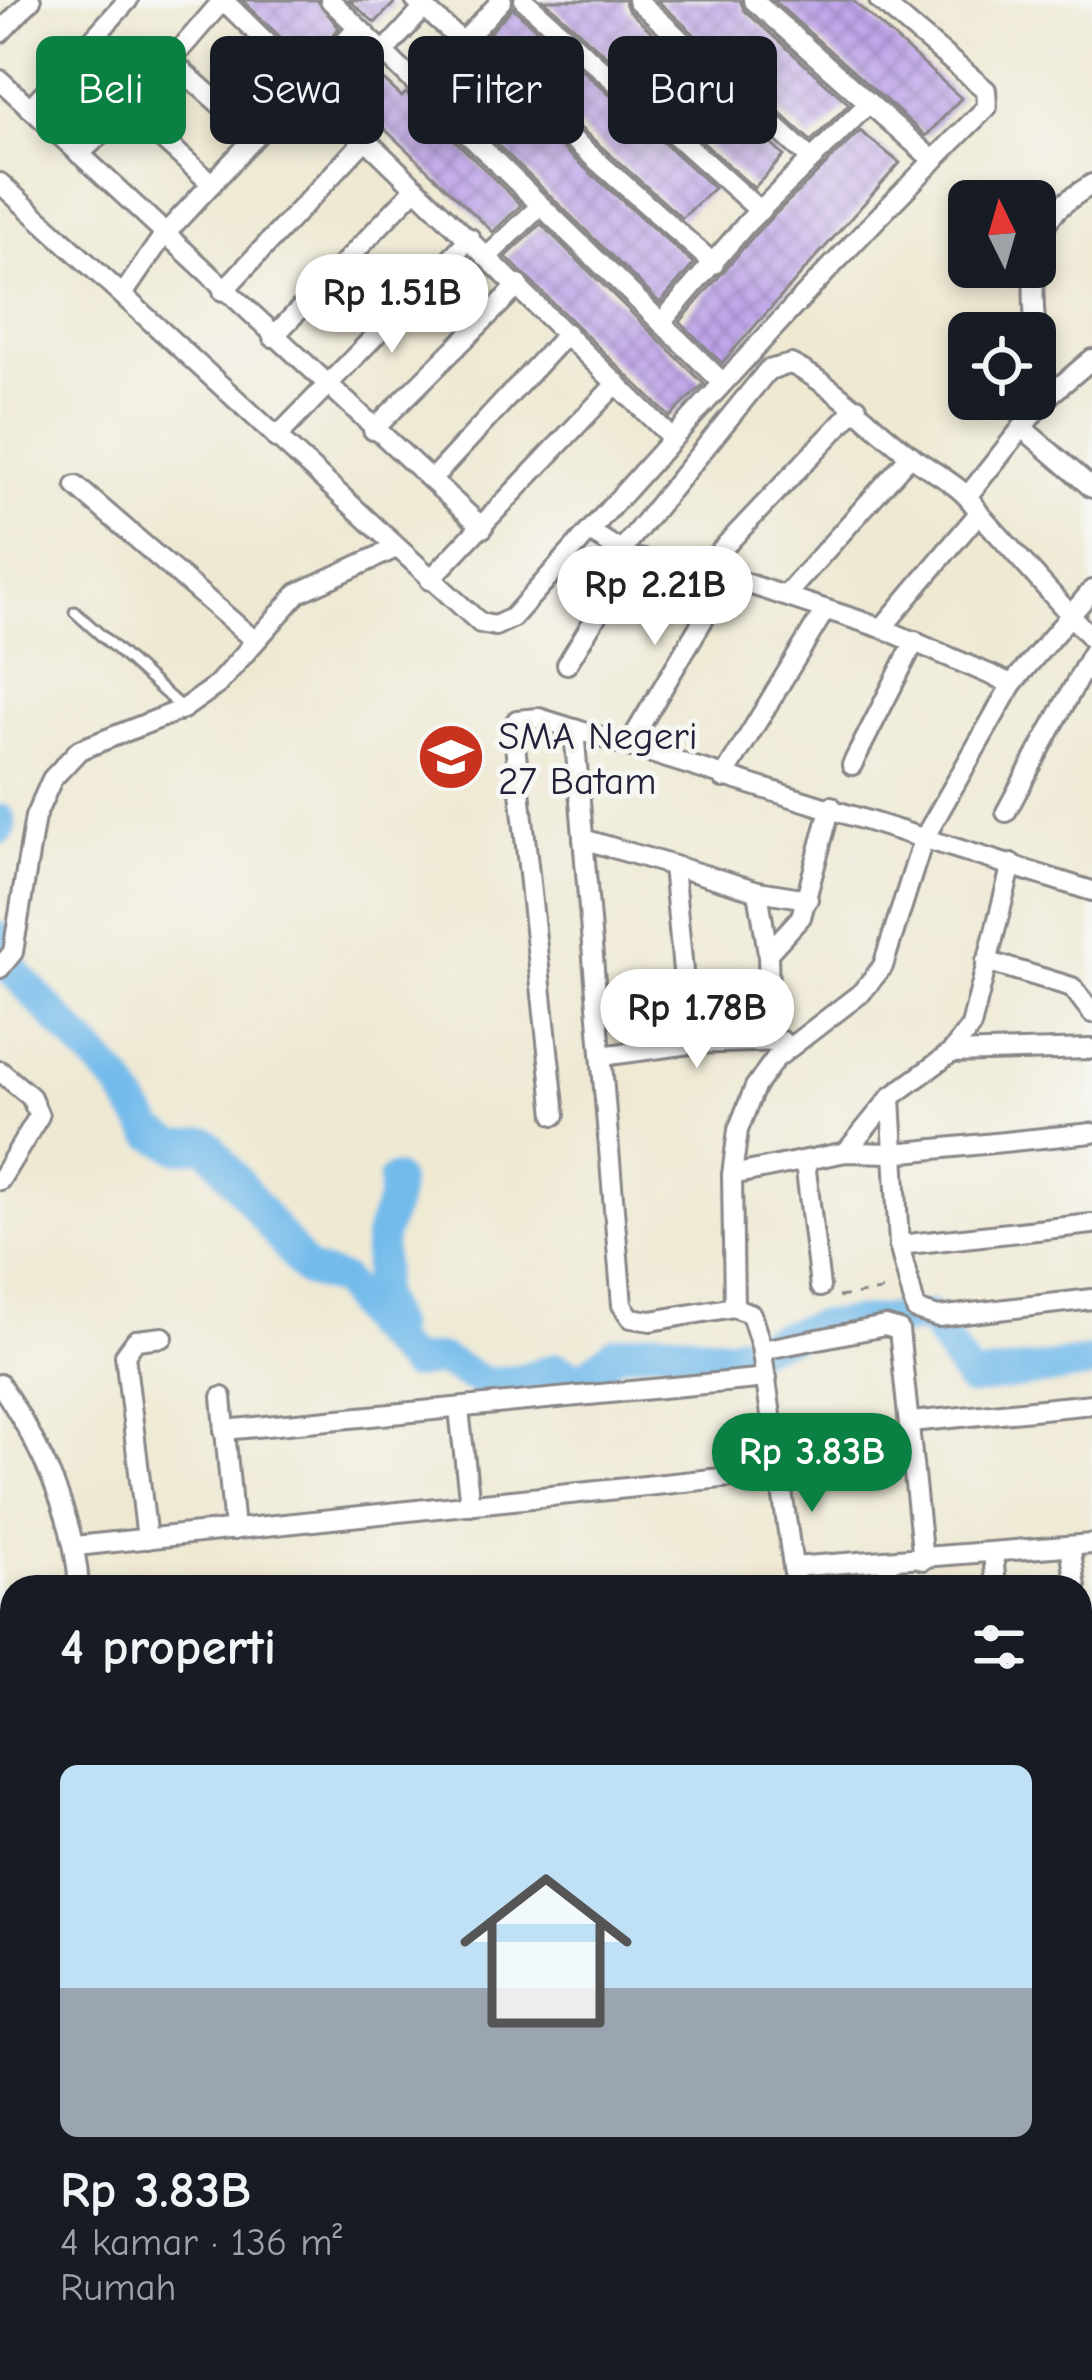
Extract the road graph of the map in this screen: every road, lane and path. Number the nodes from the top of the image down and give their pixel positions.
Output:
1 (31, 0) edge
2 (128, 0) edge
3 (223, 0) edge
4 (330, 0) edge
5 (502, 0) edge
6 (524, 0) edge
7 (637, 0) edge
8 (753, 0) edge
9 (879, 0) edge
10 (420, 4) edge
11 (357, 28) junction
12 (0, 33) edge
13 (257, 36) edge
14 (350, 36) edge
15 (365, 36) edge
16 (454, 36) edge
17 (469, 36) edge
18 (186, 43) edge
19 (384, 52) edge
20 (384, 54) edge
21 (186, 74) edge
22 (0, 80) edge
23 (210, 95) edge
24 (869, 104) junction
25 (30, 108) junction
26 (90, 144) edge
27 (168, 144) edge
28 (249, 144) edge
29 (361, 144) edge
30 (369, 144) edge
31 (576, 144) edge
32 (79, 154) junction
33 (812, 160) junction
34 (933, 160) junction
35 (0, 183) edge
36 (212, 184) junction
37 (1092, 184) edge
38 (416, 188) junction
39 (539, 207) junction
40 (760, 211) junction
41 (163, 236) junction
42 (470, 238) junction
43 (489, 255) junction
44 (713, 264) junction
45 (519, 285) junction
46 (224, 291) junction
47 (124, 293) junction
48 (1035, 312) edge
49 (661, 322) junction
50 (567, 333) junction
51 (273, 337) junction
52 (1091, 362) edge
53 (720, 380) junction
54 (617, 383) junction
55 (326, 385) junction
56 (1056, 390) edge
57 (857, 407) junction
58 (1031, 420) edge
59 (373, 430) junction
60 (1025, 430) junction
61 (670, 436) junction
62 (276, 438) junction
63 (910, 455) junction
64 (430, 480) junction
65 (76, 486) dead end
66 (1092, 488) edge
67 (968, 494) junction
68 (979, 513) junction
69 (483, 529) junction
70 (595, 534) junction
71 (394, 549) junction
72 (623, 552) junction
73 (703, 569) junction
74 (728, 578) junction
75 (430, 580) junction
76 (1092, 590) edge
77 (785, 596) junction
78 (825, 610) junction
79 (75, 612) dead end
80 (1069, 614) junction
81 (882, 628) junction
82 (254, 640) junction
83 (1092, 640) edge
84 (915, 641) junction
85 (1092, 653) edge
86 (567, 664) dead end
87 (1012, 684) junction
88 (183, 709) junction
89 (574, 729) junction
90 (628, 746) junction
91 (852, 765) dead end
92 (723, 778) junction
93 (831, 806) junction
94 (1006, 812) dead end
95 (583, 839) junction
96 (923, 840) junction
97 (1012, 864) junction
98 (673, 866) junction
99 (1092, 890) edge
100 (758, 891) junction
101 (808, 898) junction
102 (768, 953) junction
103 (6, 960) edge
104 (986, 961) junction
105 (1092, 1012) edge
106 (770, 1040) junction
107 (793, 1043) junction
108 (690, 1045) junction
109 (1092, 1049) edge
110 (951, 1053) junction
111 (602, 1056) junction
112 (0, 1071) edge
113 (891, 1097) junction
114 (555, 1115) dead end
115 (1092, 1132) edge
116 (846, 1152) junction
117 (896, 1153) junction
118 (806, 1162) junction
119 (732, 1175) junction
120 (0, 1180) edge
121 (1092, 1224) edge
122 (899, 1245) junction
123 (820, 1287) joint
124 (908, 1287) junction
125 (1092, 1299) edge
126 (742, 1311) junction
127 (164, 1337) dead end
128 (761, 1348) junction
129 (767, 1378) junction
130 (0, 1384) edge
131 (222, 1397) dead end
132 (1092, 1404) edge
133 (459, 1410) junction
134 (910, 1421) junction
135 (224, 1430) junction
136 (778, 1472) junction
137 (470, 1504) junction
138 (234, 1530) junction
139 (148, 1539) junction
140 (1092, 1544) edge
141 (76, 1546) junction
142 (1070, 1546) junction
143 (993, 1553) junction
144 (923, 1560) junction
145 (886, 1562) junction
146 (78, 1575) edge
147 (795, 1575) edge
148 (807, 1575) edge
149 (889, 1575) edge
150 (995, 1575) edge
151 (1074, 1575) edge

1 - 12 street
2 - 25 street
3 - 13 street
3 - 18 street
4 - 11 street
5 - 17 street
6 - 40 street
7 - 33 street
8 - 24 street
9 - 34 street
10 - 16 street
10 - 19 street
11 - 14 street
11 - 15 street
20 - 39 street
21 - 23 street
22 - 25 street
24 - 33 street
24 - 34 street
25 - 32 street
26 - 32 street
27 - 36 street
28 - 36 street
29 - 46 street
30 - 38 street
31 - 44 street
32 - 41 street
33 - 40 street
34 - 53 street
35 - 47 street
36 - 41 street
37 - 48 street
38 - 42 street
38 - 51 street
39 - 43 street
39 - 49 street
40 - 44 street
41 - 46 street
41 - 47 street
42 - 43 street
42 - 55 street
43 - 45 street
44 - 49 street
45 - 50 street
45 - 59 street
46 - 51 street
47 - 62 street
49 - 53 street
50 - 54 street
50 - 64 street
51 - 55 street
52 - 56 street
53 - 61 street
54 - 61 street
54 - 69 street
55 - 59 street
55 - 62 street
57 - 63 street
57 - 72 street
57 - 73 street
58 - 60 street
59 - 64 street
60 - 66 street
60 - 67 street
61 - 70 street
62 - 71 street
63 - 67 street
63 - 77 street
64 - 69 street
65 - 82 street
67 - 68 street
68 - 80 street
68 - 81 street
69 - 75 street
70 - 72 street
70 - 75 street
71 - 75 street
71 - 82 street
72 - 73 street
72 - 86 street
73 - 74 street
74 - 77 street
74 - 90 street
76 - 80 street
77 - 78 street
78 - 81 street
78 - 92 street
79 - 88 lane
80 - 83 street
80 - 87 street
81 - 84 street
82 - 88 street
84 - 87 street
84 - 91 street
85 - 94 street
87 - 96 street
88 - 103 street
89 - 90 street
89 - 95 street
89 - 114 street
90 - 92 street
92 - 93 street
93 - 96 street
93 - 101 street
95 - 98 street
95 - 111 street
96 - 97 street
96 - 107 street
97 - 99 street
97 - 104 street
98 - 100 street
98 - 108 street
100 - 101 street
100 - 102 street
101 - 102 street
102 - 106 street
104 - 105 street
104 - 110 street
106 - 107 street
106 - 108 street
107 - 119 street
108 - 111 street
109 - 110 street
110 - 113 street
111 - 126 street
112 - 120 street
113 - 116 street
113 - 117 street
115 - 117 street
116 - 117 street
116 - 118 street
117 - 122 street
118 - 119 street
118 - 123 street
119 - 126 street
121 - 122 street
122 - 124 street
123 - 124 path
124 - 125 street
126 - 128 street
127 - 139 street
128 - 129 street
128 - 134 street
129 - 133 street
129 - 136 street
130 - 141 street
131 - 135 street
132 - 134 street
133 - 135 street
133 - 137 street
134 - 144 street
135 - 138 street
136 - 137 street
136 - 147 street
137 - 138 street
138 - 139 street
139 - 141 street
140 - 142 street
141 - 146 street
142 - 143 street
142 - 151 street
143 - 144 street
143 - 150 street
144 - 145 street
145 - 148 street
145 - 149 street

